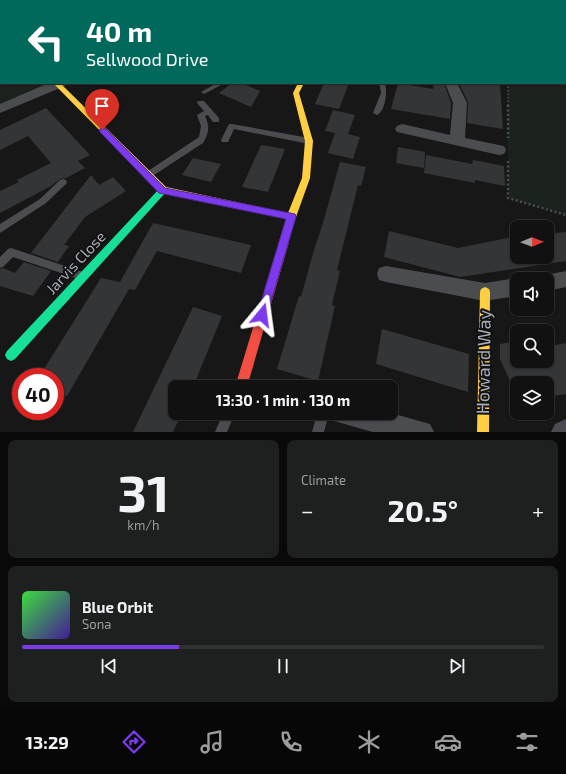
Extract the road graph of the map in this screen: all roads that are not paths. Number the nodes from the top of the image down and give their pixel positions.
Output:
1 (59, 84) edge
2 (220, 84) edge
3 (300, 84) edge
4 (382, 84) edge
5 (451, 84) edge
6 (204, 92) dead end
7 (201, 103) dead end
8 (0, 109) edge
9 (209, 112) junction
10 (377, 112) dead end
11 (216, 120) dead end
12 (402, 129) dead end
13 (225, 140) dead end
14 (309, 141) junction
15 (456, 141) junction
16 (505, 152) road end
17 (148, 175) junction
18 (64, 182) dead end
19 (162, 190) junction
20 (291, 217) junction
21 (0, 229) edge
22 (0, 264) edge
23 (386, 274) dead end
24 (83, 276) junction
25 (566, 279) edge
26 (554, 281) edge
27 (510, 287) edge
28 (485, 292) junction
29 (11, 355) dead end
30 (243, 380) edge
31 (227, 420) edge
32 (321, 420) edge
33 (371, 420) edge
34 (566, 431) edge
35 (221, 432) edge
36 (318, 432) edge
37 (422, 432) edge
38 (483, 432) edge
39 (562, 432) edge

1 - 8 street
1 - 17 street
2 - 6 lane
3 - 14 street
4 - 10 lane
5 - 15 street
7 - 9 lane
9 - 11 lane
9 - 17 lane
12 - 15 street
13 - 14 lane
14 - 20 street
15 - 16 street
17 - 19 street
18 - 21 lane
19 - 20 street
19 - 24 street, Jarvis Close
20 - 30 street
22 - 24 lane
23 - 28 street, Howard Way
24 - 29 street, Jarvis Close
25 - 26 street
27 - 28 street, Howard Way
28 - 38 street, Howard Way
31 - 35 lane
32 - 36 lane
33 - 37 street
34 - 39 street

